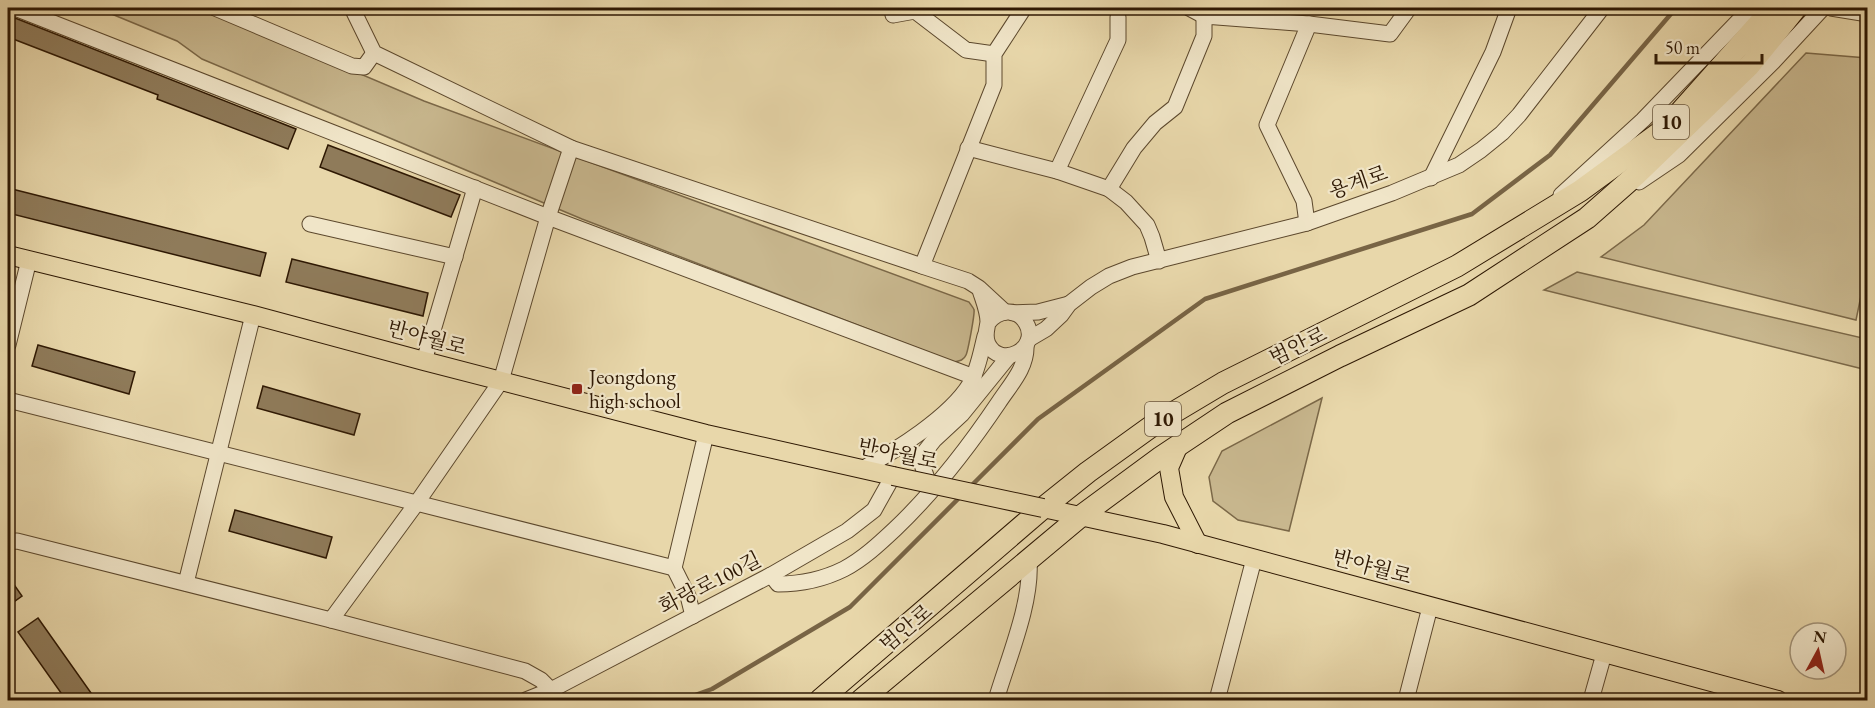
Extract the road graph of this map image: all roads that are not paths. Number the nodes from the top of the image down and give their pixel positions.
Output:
1 (15, 8) edge
2 (215, 8) edge
3 (352, 8) edge
4 (892, 8) edge
5 (1024, 8) edge
6 (1189, 8) edge
7 (1409, 8) edge
8 (1509, 8) edge
9 (1602, 8) edge
10 (1751, 8) edge
11 (1773, 8) edge
12 (1796, 8) edge
13 (1823, 8) edge
14 (1831, 8) edge
15 (1868, 14) edge
16 (1204, 16) junction
17 (1118, 17) dead end
18 (1309, 24) junction
19 (374, 53) junction
20 (994, 54) junction
21 (571, 148) junction
22 (968, 148) junction
23 (1057, 171) junction
24 (1431, 178) junction
25 (476, 188) junction
26 (1109, 189) junction
27 (1546, 212) junction
28 (549, 217) junction
29 (1587, 218) junction
30 (1307, 223) junction
31 (309, 224) dead end
32 (8, 255) edge
33 (455, 257) junction
34 (29, 260) junction
35 (1159, 261) junction
36 (922, 266) junction
37 (979, 288) junction
38 (1069, 304) junction
39 (1009, 312) junction
40 (253, 315) junction
41 (986, 330) junction
42 (1028, 342) junction
43 (8, 345) edge
44 (1009, 356) junction
45 (424, 362) junction
46 (974, 376) junction
47 (501, 381) junction
48 (8, 400) edge
49 (706, 434) junction
50 (1179, 445) junction
51 (217, 454) junction
52 (862, 469) junction
53 (892, 476) junction
54 (929, 484) junction
55 (416, 504) junction
56 (1042, 508) junction
57 (1081, 516) junction
58 (8, 542) edge
59 (1198, 544) junction
60 (1254, 559) junction
61 (1029, 561) junction
62 (674, 568) junction
63 (771, 575) junction
64 (186, 583) junction
65 (1430, 606) junction
66 (693, 616) junction
67 (332, 620) junction
68 (1605, 654) junction
69 (550, 690) junction
70 (821, 699) edge
71 (526, 700) edge
72 (861, 700) edge
73 (996, 700) edge
74 (1216, 700) edge
75 (1406, 700) edge
76 (1591, 700) edge
77 (1778, 700) edge

1 - 25 street
2 - 19 street
3 - 19 street
4 - 20 street
5 - 20 street
6 - 16 street
7 - 18 street
8 - 24 street
9 - 24 street, 용계로
10 - 27 street
11 - 27 highway, 범안로 / 10
12 - 29 highway, 범안로 / 10
13 - 29 street
14 - 15 street
16 - 18 street
16 - 26 street
17 - 23 street
18 - 30 street
19 - 21 street
20 - 22 street
21 - 28 street
21 - 36 street
22 - 23 street
22 - 36 street
23 - 26 street
24 - 30 street, 용계로
25 - 28 street
25 - 33 street
26 - 35 street
27 - 56 highway, 범안로 / 10
28 - 46 street
28 - 47 street
29 - 50 highway, 범안로 / 10
30 - 35 street, 용계로
31 - 33 street
32 - 34 main road, 반야월로
33 - 45 street
34 - 40 main road, 반야월로
34 - 43 street
35 - 38 street, 용계로
36 - 37 street
37 - 39 street
37 - 41 street
38 - 39 street, 용계로
38 - 42 street, 용계로
39 - 41 street
39 - 42 street
40 - 45 main road, 반야월로
40 - 51 street
41 - 44 street
41 - 46 street
42 - 44 street
42 - 63 street
44 - 54 street
45 - 47 main road, 반야월로
46 - 52 street
47 - 49 main road, 반야월로
47 - 55 street
48 - 51 street
49 - 52 main road, 반야월로
49 - 62 street
50 - 57 highway, 범안로 / 10
50 - 59 main road
51 - 55 street
51 - 64 street
52 - 53 main road, 반야월로
53 - 54 main road, 반야월로, bridge
53 - 63 street, 화랑로100길
54 - 56 main road, 반야월로, bridge
55 - 62 street
55 - 67 street
56 - 57 main road, 반야월로
56 - 70 highway, 범안로 / 10
57 - 59 main road, 반야월로
57 - 61 highway, 범안로 / 10
58 - 64 street
59 - 60 main road, 반야월로
60 - 65 main road, 반야월로
60 - 74 street
61 - 72 highway, 범안로 / 10
61 - 73 street
62 - 66 street
63 - 66 street, 화랑로100길
64 - 67 street
65 - 68 main road, 반야월로
65 - 75 street
66 - 69 street, 화랑로100길
67 - 69 street
68 - 76 street
68 - 77 main road, 반야월로
69 - 71 street, 화랑로100길

